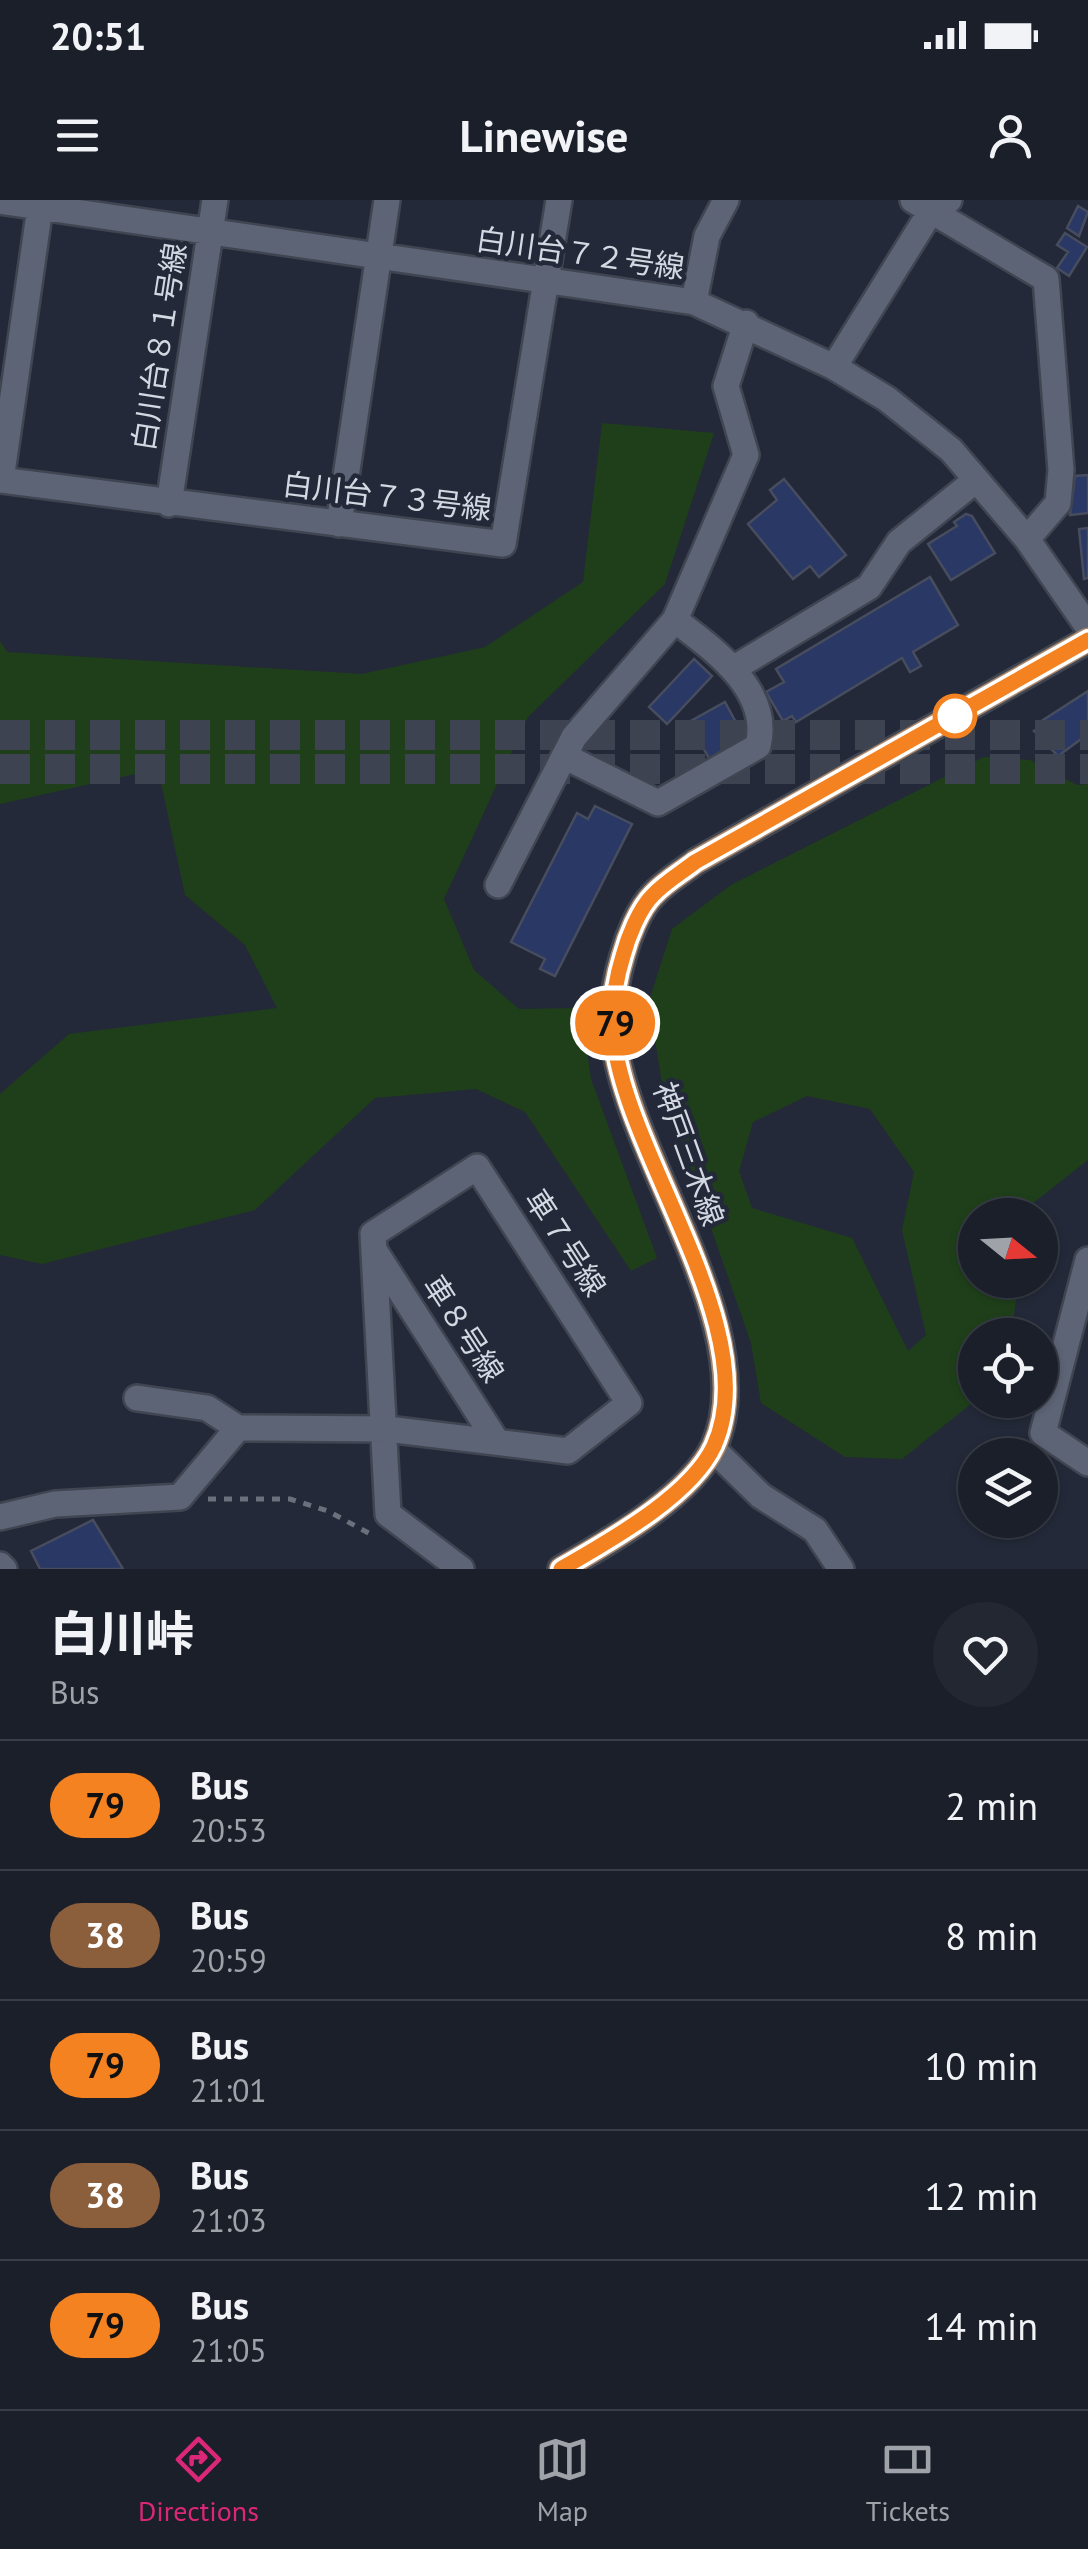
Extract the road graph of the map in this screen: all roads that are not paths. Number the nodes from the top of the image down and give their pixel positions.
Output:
1 (387, 200) edge
2 (558, 200) edge
3 (726, 200) edge
4 (0, 201) edge
5 (215, 202) edge
6 (40, 204) edge
7 (931, 204) edge
8 (210, 235) junction
9 (378, 260) junction
10 (547, 281) junction
11 (694, 302) junction
12 (746, 323) junction
13 (834, 367) junction
14 (1, 480) edge
15 (976, 480) junction
16 (169, 504) junction
17 (339, 524) junction
18 (1027, 540) junction
19 (674, 620) junction
20 (1088, 627) edge
21 (1088, 640) edge
22 (736, 667) junction
23 (564, 756) junction
24 (498, 885) dead end
25 (374, 1250) junction
26 (1088, 1260) edge
27 (137, 1398) dead end
28 (238, 1428) junction
29 (386, 1430) junction
30 (497, 1442) junction
31 (713, 1448) junction
32 (1088, 1463) edge
33 (0, 1517) edge
34 (462, 1569) edge
35 (562, 1569) edge
36 (841, 1569) edge

1 - 9 street
2 - 10 street
3 - 11 street
4 - 6 street, 白川台７２号線
5 - 8 street, 白川台８１号線
6 - 8 street, 白川台７２号線
6 - 14 street
7 - 13 street
7 - 18 street
8 - 9 street, 白川台７２号線
8 - 16 street, 白川台８１号線
9 - 10 street, 白川台７２号線
9 - 17 street
10 - 11 street, 白川台７２号線
10 - 17 street, 白川台７３号線
11 - 12 street, 白川台７２号線
12 - 13 street, 白川台７２号線
12 - 19 street
13 - 15 street, 白川台７２号線
14 - 16 street, 白川台７３号線
15 - 18 street, 白川台７２号線
15 - 22 street
16 - 17 street, 白川台７３号線
18 - 20 street, 白川台７２号線
19 - 22 street
19 - 23 street
21 - 31 main road, 神戸三木線
22 - 23 street
23 - 24 street
25 - 29 street
25 - 30 street, 車８号線
25 - 30 street, 車７号線
26 - 32 street
27 - 28 street
28 - 29 street, 車７号線
28 - 33 street
29 - 30 street, 車７号線
29 - 34 street
31 - 35 main road, 神戸三木線
31 - 36 street

